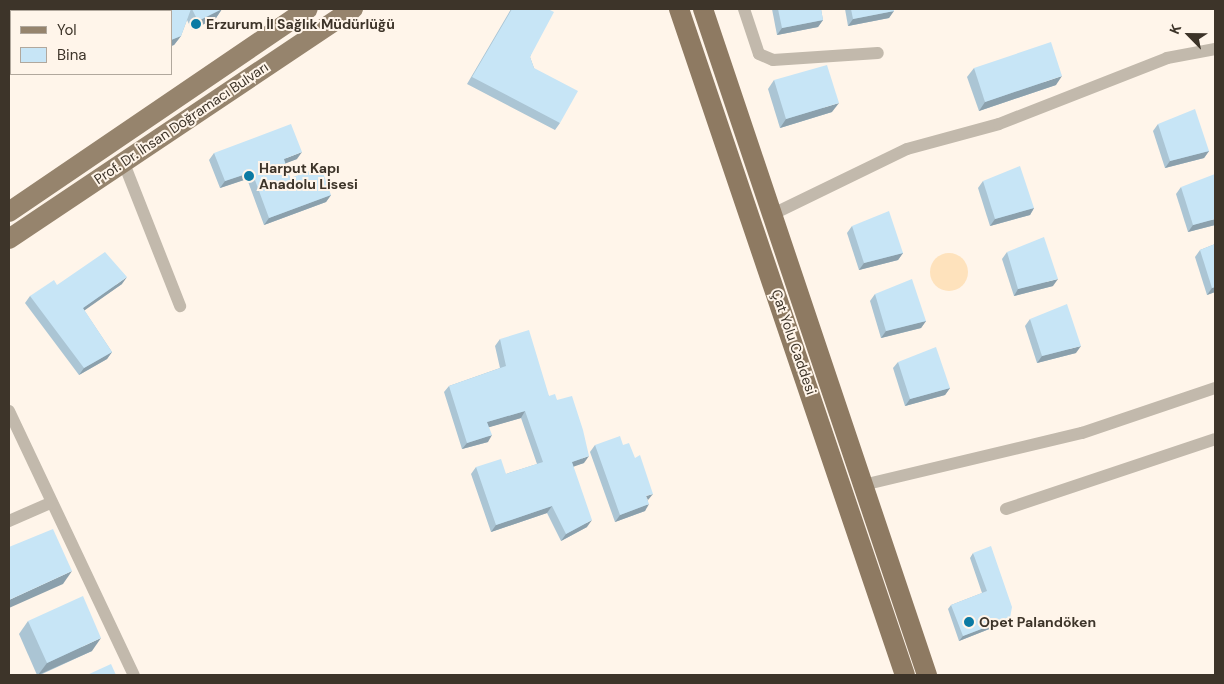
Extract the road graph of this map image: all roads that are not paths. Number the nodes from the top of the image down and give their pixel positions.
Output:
1 (308, 9) edge
2 (353, 9) edge
3 (679, 9) edge
4 (703, 9) edge
5 (744, 9) edge
6 (1215, 49) edge
7 (878, 53) dead end
8 (123, 161) junction
9 (9, 212) edge
10 (769, 216) junction
11 (9, 239) edge
12 (180, 306) dead end
13 (1215, 388) edge
14 (9, 411) edge
15 (1215, 439) edge
16 (863, 484) junction
17 (50, 503) junction
18 (1006, 509) dead end
19 (9, 521) edge
20 (134, 675) edge
21 (905, 675) edge
22 (927, 675) edge

1 - 9 main road, Prof. Dr. İhsan Doğramacı Bulvarı
2 - 8 main road, Prof. Dr. İhsan Doğramacı Bulvarı
3 - 21 highway, Çat Yolu Caddesi
4 - 10 highway, Çat Yolu Caddesi
5 - 7 street
6 - 10 street
8 - 11 main road, Prof. Dr. İhsan Doğramacı Bulvarı
8 - 12 street
10 - 16 highway, Çat Yolu Caddesi
13 - 16 street
14 - 17 street
15 - 18 street
16 - 22 highway, Çat Yolu Caddesi
17 - 19 street
17 - 20 street

